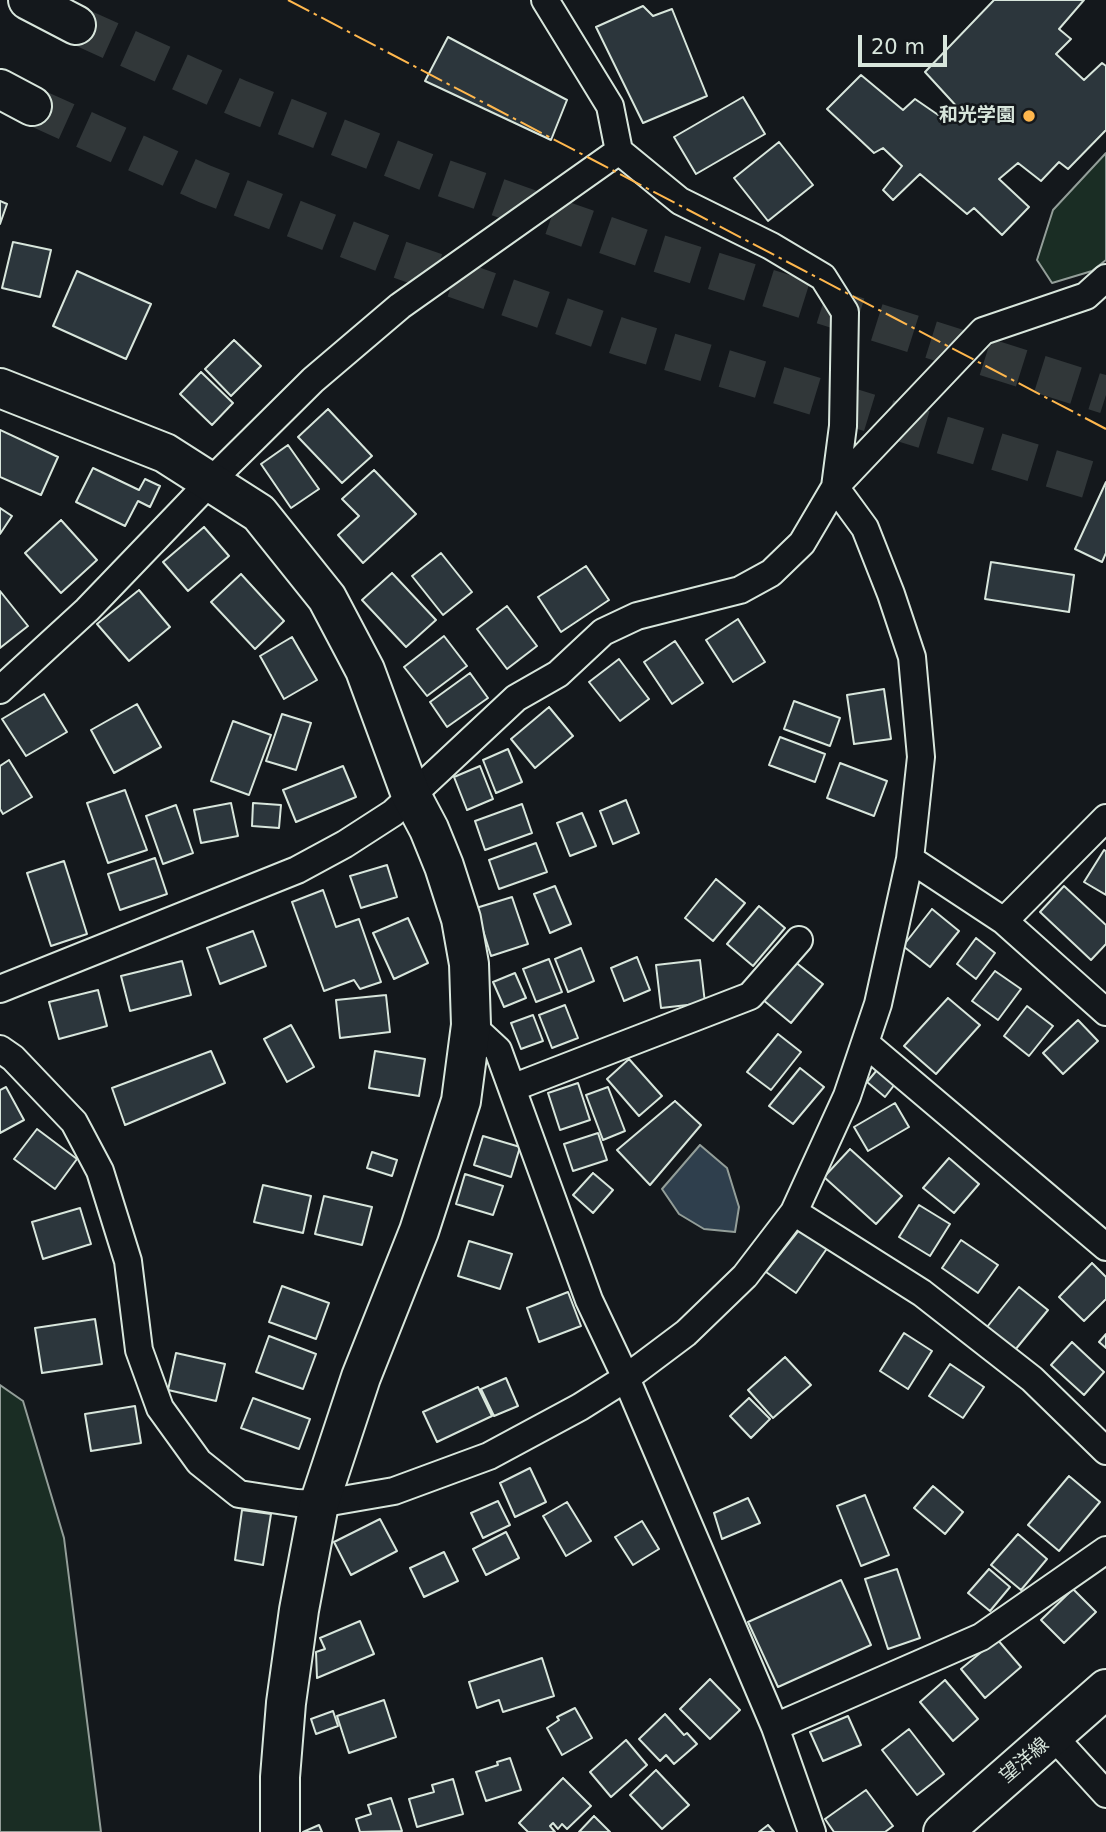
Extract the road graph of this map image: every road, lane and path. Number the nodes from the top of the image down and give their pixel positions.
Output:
1 (28, 0) edge
2 (545, 0) edge
3 (76, 25) tunnel mouth
4 (620, 151) junction
5 (1106, 278) edge
6 (0, 388) edge
7 (210, 482) junction
8 (835, 487) junction
9 (0, 690) edge
10 (411, 795) junction
11 (1105, 820) edge
12 (910, 859) junction
13 (1004, 921) junction
14 (799, 940) dead end
15 (0, 989) edge
16 (1106, 1012) edge
17 (471, 1025) junction
18 (865, 1043) junction
19 (0, 1049) edge
20 (512, 1088) junction
21 (794, 1212) junction
22 (1106, 1247) edge
23 (626, 1378) junction
24 (1106, 1451) edge
25 (319, 1504) junction
26 (1106, 1550) edge
27 (1106, 1689) edge
28 (775, 1727) junction
29 (1053, 1737) junction
30 (1106, 1794) edge
31 (280, 1832) edge
32 (812, 1832) edge
33 (943, 1832) edge

1 - 3 main road
2 - 4 street
4 - 7 street
4 - 8 street
5 - 8 street
6 - 7 main road
7 - 9 street
7 - 10 main road
8 - 10 street
8 - 12 street
10 - 15 street
10 - 17 main road
11 - 13 street
12 - 13 street
12 - 18 street
13 - 16 street
14 - 20 street
17 - 20 street
17 - 25 main road
18 - 21 street
18 - 22 street
19 - 25 street
20 - 23 street
21 - 23 street
21 - 24 street
23 - 25 street
23 - 28 street
25 - 31 main road
26 - 28 street
27 - 29 main road, 望洋線
28 - 32 street
29 - 30 street
29 - 33 main road, 望洋線

